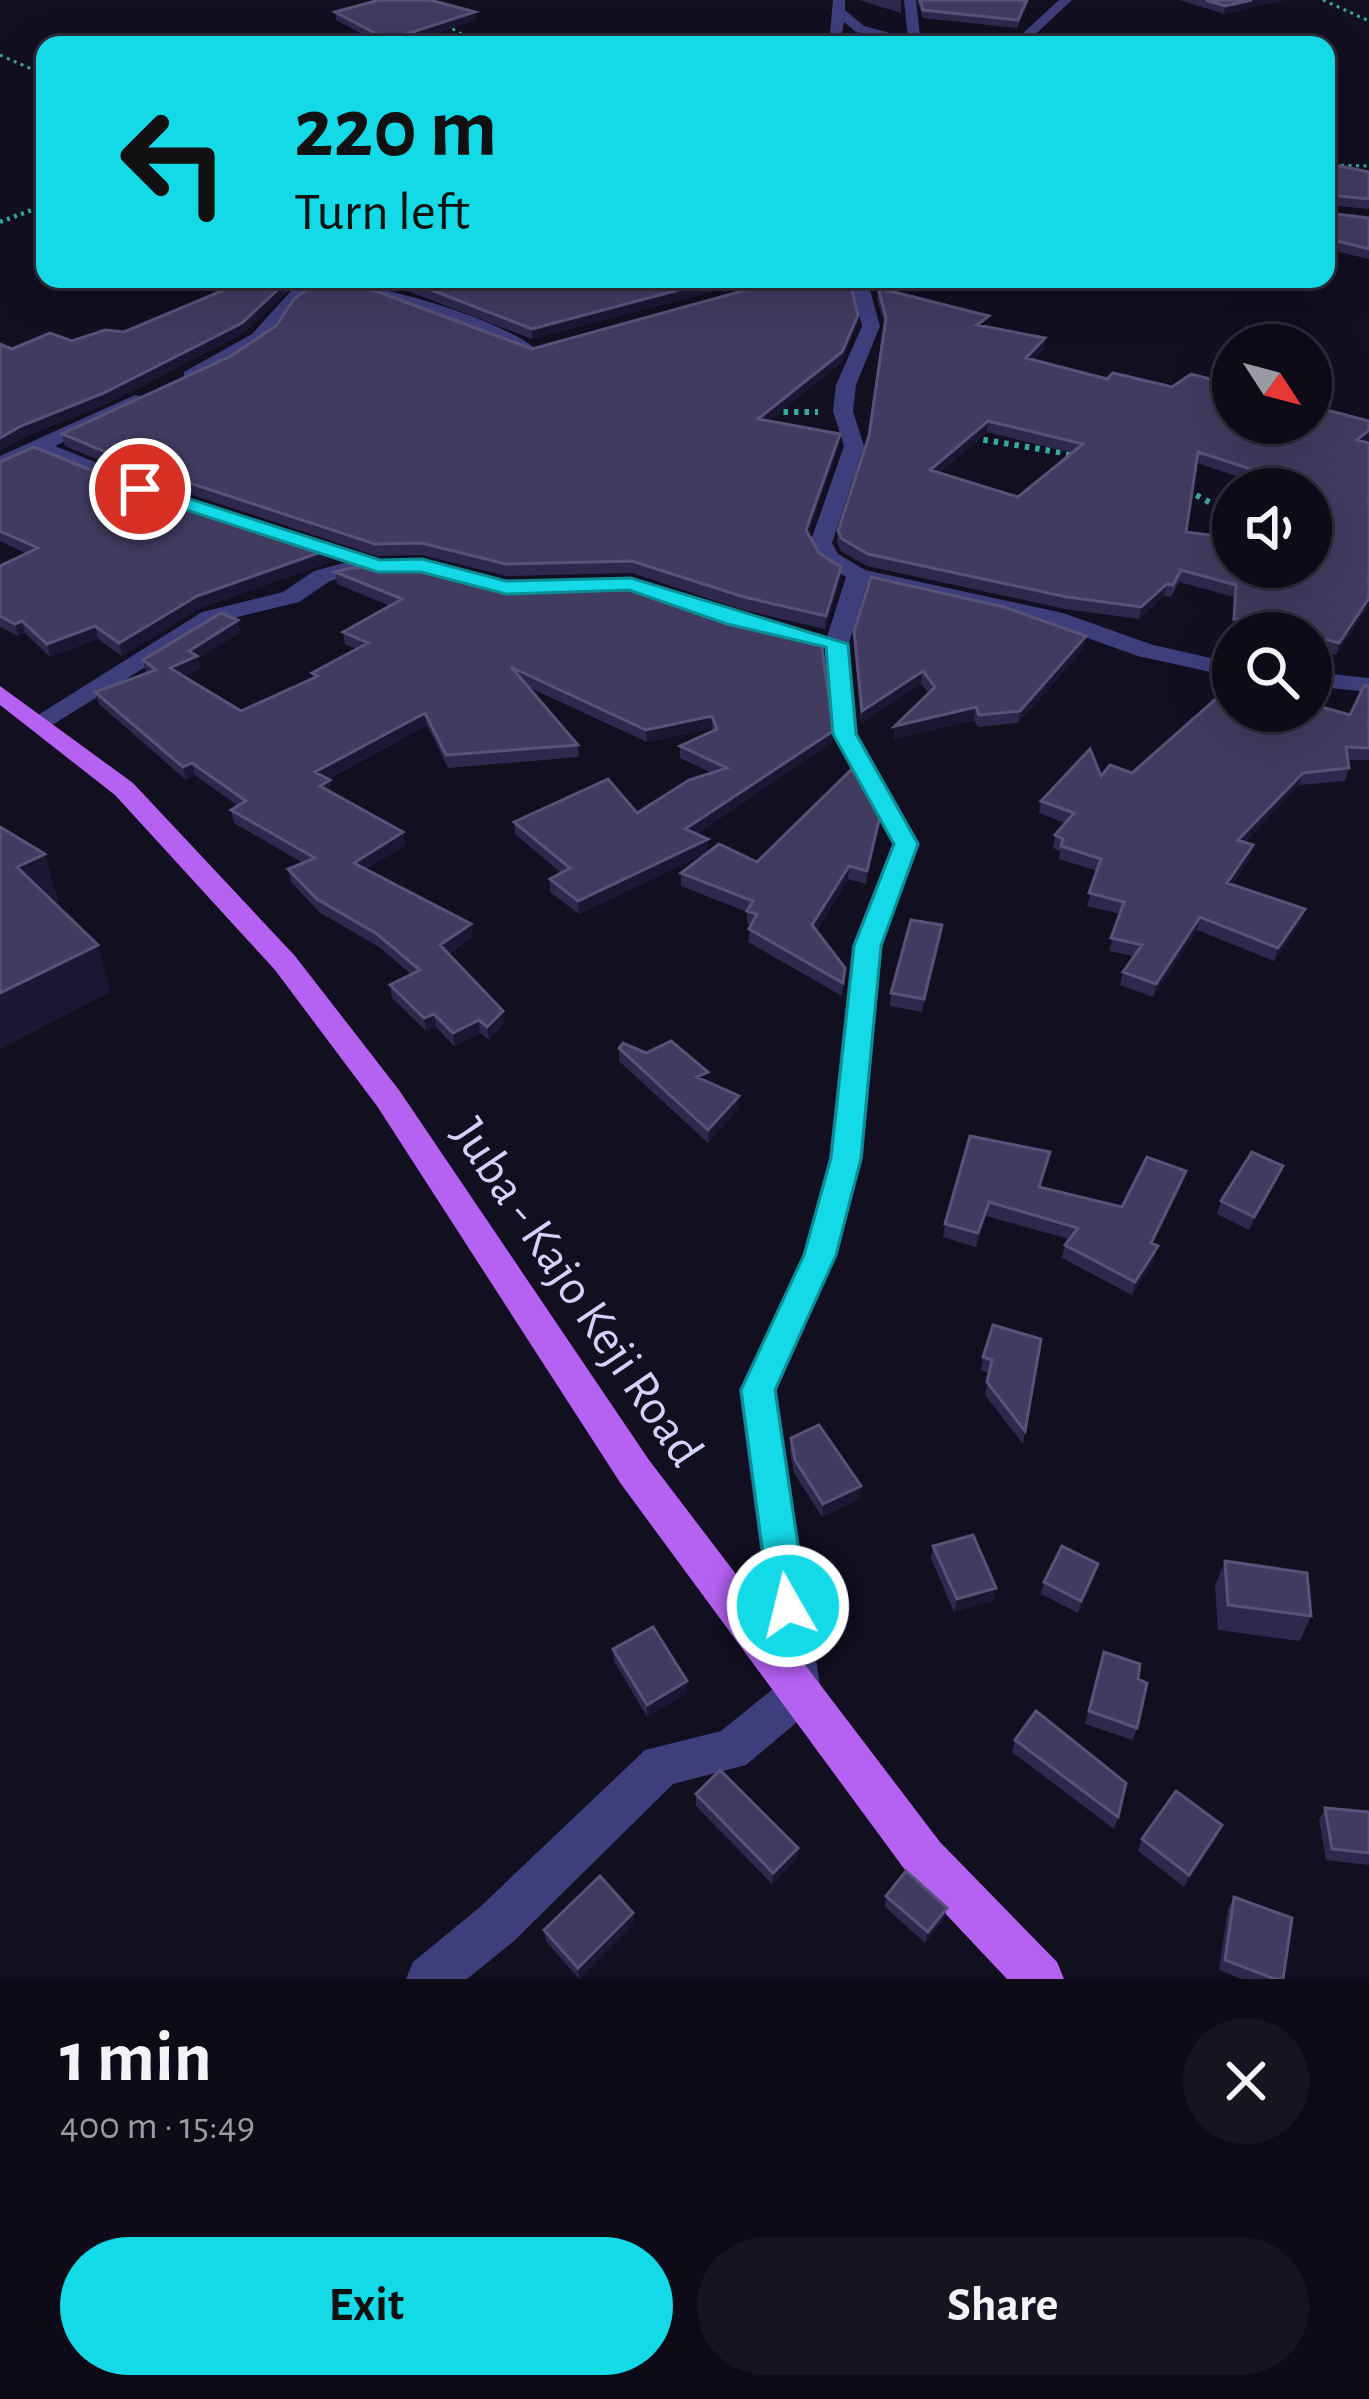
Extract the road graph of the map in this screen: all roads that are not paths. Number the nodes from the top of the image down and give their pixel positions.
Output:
1 (910, 0) edge
2 (1066, 0) edge
3 (839, 5) edge
4 (834, 36) edge
5 (884, 36) edge
6 (914, 36) edge
7 (1026, 36) edge
8 (304, 288) edge
9 (355, 288) edge
10 (860, 288) edge
11 (541, 349) edge
12 (174, 385) edge
13 (154, 394) edge
14 (33, 445) junction
15 (0, 464) edge
16 (202, 510) edge
17 (332, 553) edge
18 (378, 566) junction
19 (858, 574) junction
20 (713, 612) edge
21 (1212, 665) edge
22 (1332, 681) edge
23 (1369, 685) edge
24 (0, 693) edge
25 (40, 722) junction
26 (800, 1693) junction
27 (430, 1979) edge
28 (1040, 1979) edge

1 - 6 street
2 - 7 street
3 - 4 street
3 - 5 street
8 - 12 street
9 - 11 street
10 - 19 street
13 - 14 street
14 - 15 street
14 - 16 street
17 - 18 street
18 - 20 street
18 - 25 street
19 - 21 street
19 - 26 street
22 - 23 street
24 - 25 main road, Juba - Kajo Keji Road
25 - 26 main road, Juba - Kajo Keji Road
26 - 27 street
26 - 28 main road, Juba - Kajo Keji Road

